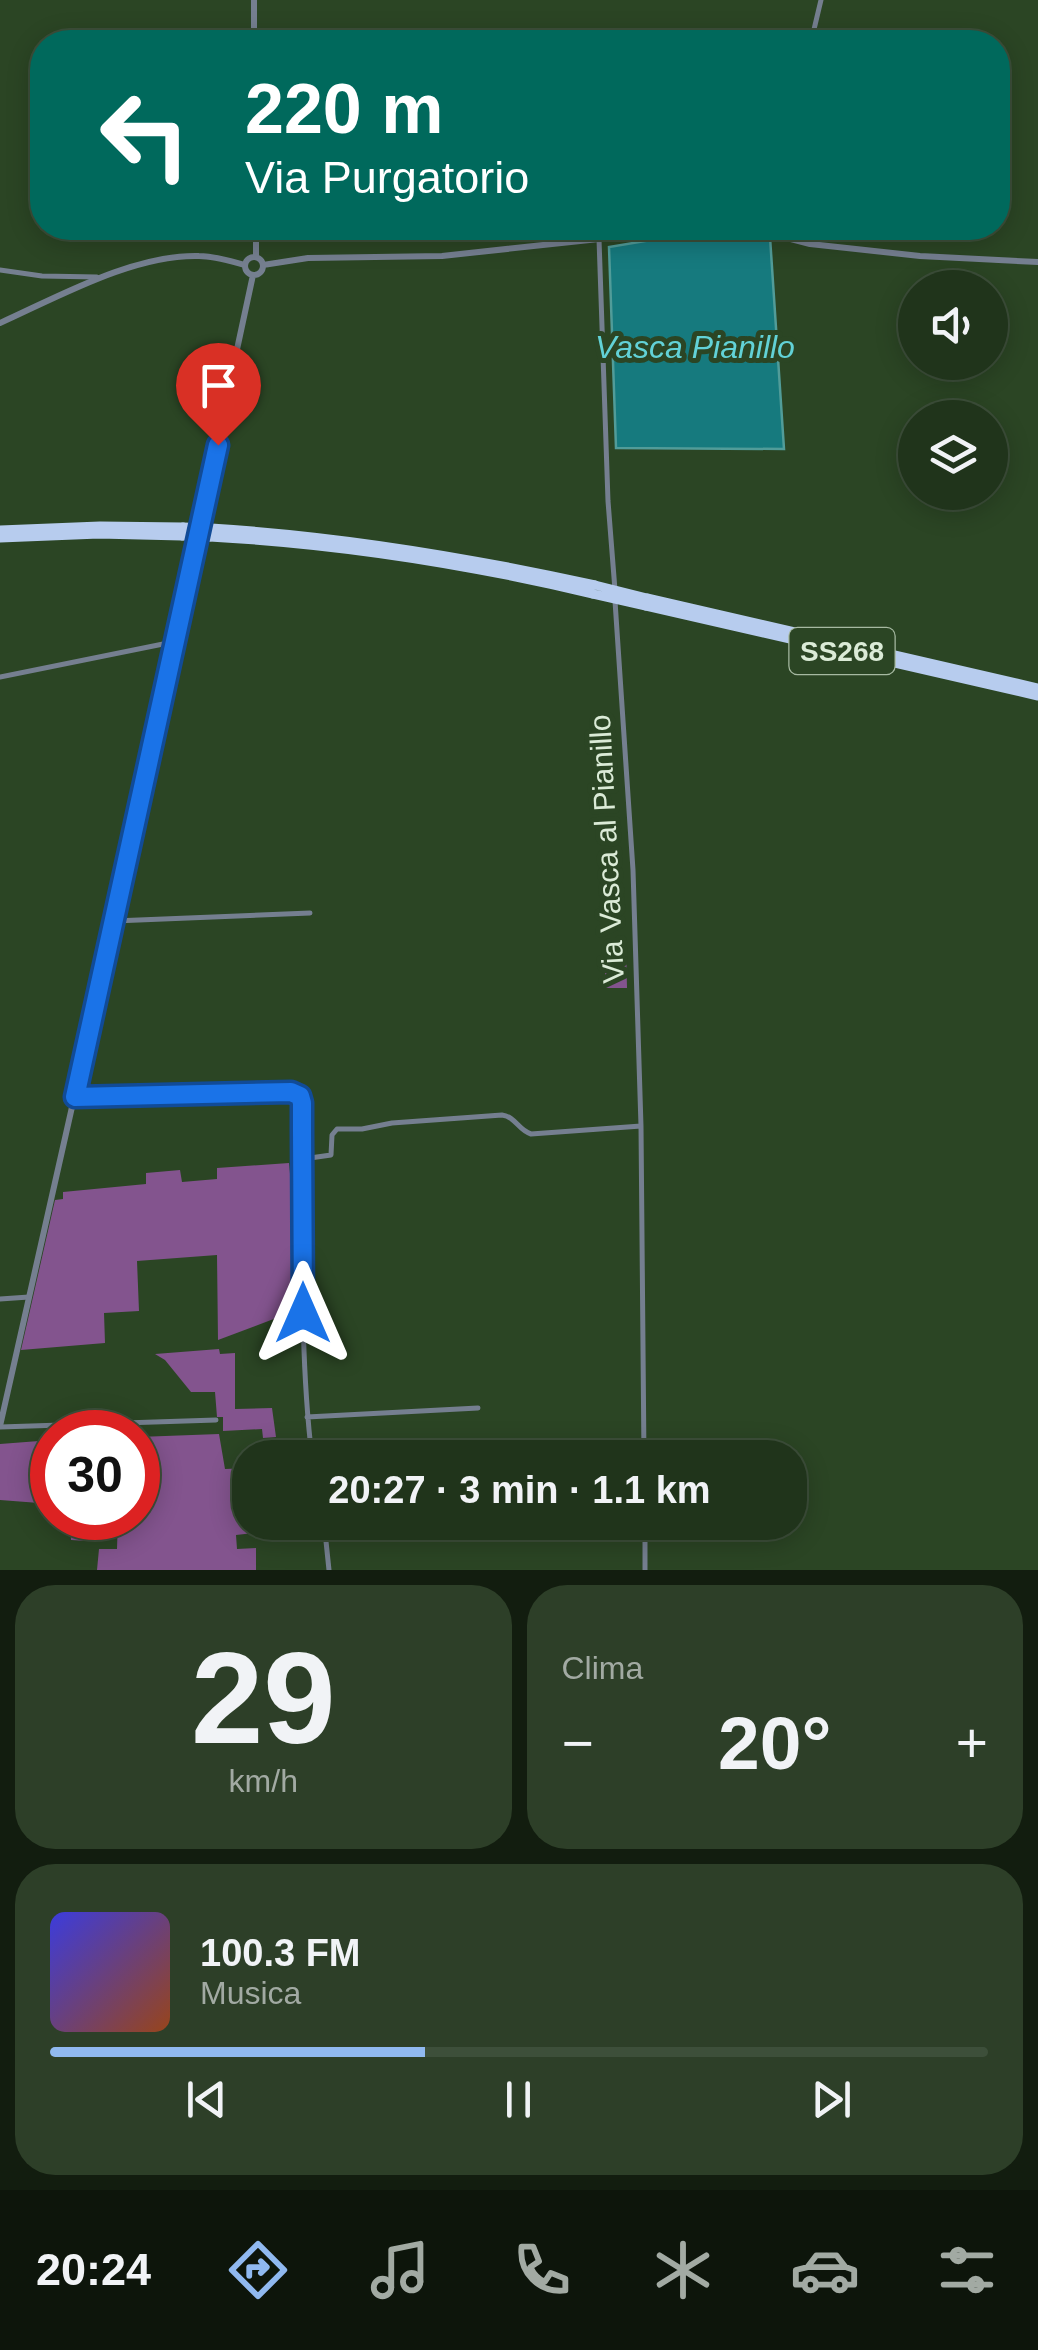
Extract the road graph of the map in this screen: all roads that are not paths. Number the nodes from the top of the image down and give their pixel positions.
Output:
1 (254, 0) edge
2 (821, 0) edge
3 (254, 30) edge
4 (814, 30) edge
5 (256, 240) edge
6 (590, 240) edge
7 (599, 240) edge
8 (797, 240) edge
9 (256, 258) junction
10 (1038, 262) edge
11 (245, 264) junction
12 (262, 264) junction
13 (0, 270) edge
14 (253, 275) junction
15 (102, 278) junction
16 (0, 323) edge
17 (0, 530) edge
18 (182, 532) junction
19 (0, 538) edge
20 (646, 602) junction
21 (173, 642) junction
22 (0, 677) edge
23 (1038, 688) edge
24 (1038, 696) edge
25 (310, 912) dead end
26 (114, 920) junction
27 (75, 1097) junction
28 (640, 1126) junction
29 (303, 1159) junction
30 (29, 1297) junction
31 (0, 1298) edge
32 (478, 1408) dead end
33 (308, 1418) junction
34 (216, 1420) dead end
35 (0, 1427) edge
36 (310, 1440) edge
37 (644, 1440) edge
38 (326, 1540) edge
39 (644, 1540) edge
40 (330, 1570) edge
41 (645, 1570) edge

1 - 3 street
2 - 4 street
5 - 9 street
6 - 12 street
7 - 28 street, Via Vasca al Pianillo
8 - 10 street
9 - 11 street
9 - 12 street
11 - 14 street
11 - 15 street
12 - 14 street
13 - 15 street
14 - 21 street
15 - 16 street
17 - 18 highway, SS268
18 - 19 highway, SS268
18 - 20 highway, SS268, bridge
20 - 23 highway, SS268
20 - 24 highway, SS268
21 - 22 street
21 - 26 street
25 - 26 street
26 - 27 street
27 - 29 street
27 - 30 street
28 - 29 street
28 - 37 street, Via Vasca al Pianillo
29 - 33 street
30 - 31 street
30 - 35 street
32 - 33 street
33 - 36 street
34 - 35 street
38 - 40 street
39 - 41 street

